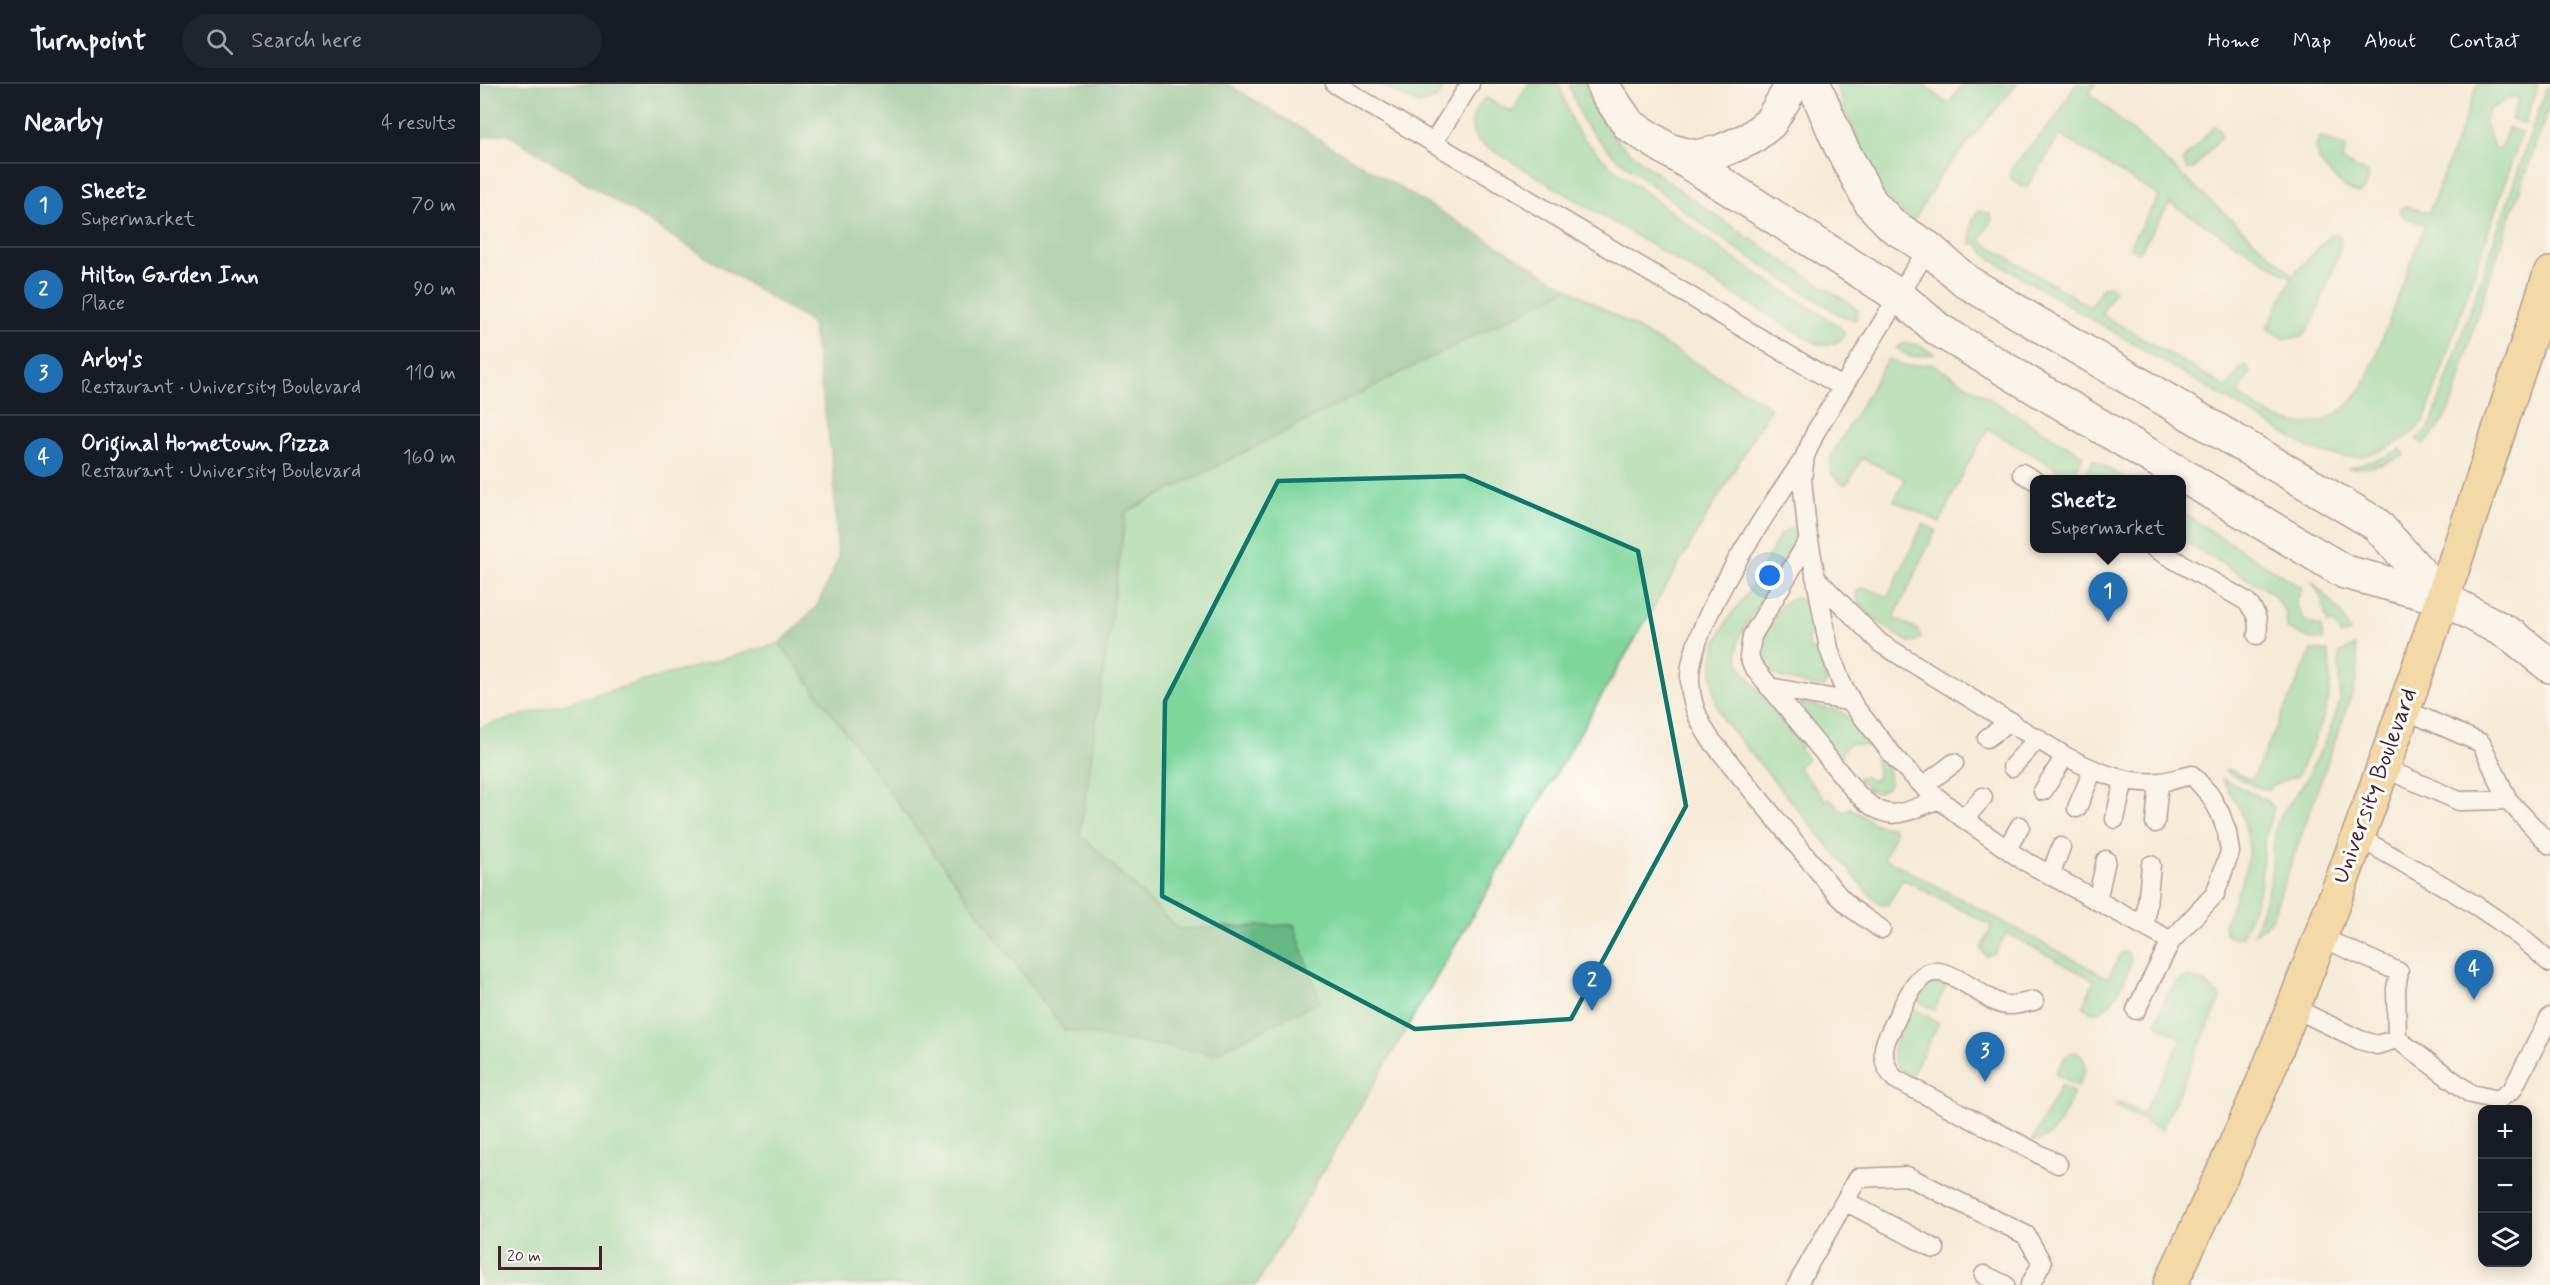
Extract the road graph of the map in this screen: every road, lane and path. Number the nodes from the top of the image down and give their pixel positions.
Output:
1 (1335, 84) edge
2 (1470, 84) edge
3 (1603, 84) edge
4 (1793, 84) edge
5 (1815, 84) edge
6 (1433, 143) junction
7 (1664, 149) junction
8 (1928, 248) junction
9 (2550, 274) edge
10 (1899, 296) junction
11 (1842, 387) junction
12 (1806, 456) junction
13 (2182, 475) edge
14 (2186, 478) edge
15 (1809, 539) junction
16 (2161, 553) edge
17 (1815, 577) junction
18 (2443, 598) junction
19 (2257, 635) dead end
20 (2550, 666) edge
21 (1769, 687) junction
22 (1852, 702) junction
23 (2403, 709) junction
24 (2011, 721) junction
25 (1987, 738) dead end
26 (2038, 738) junction
27 (2065, 756) junction
28 (1954, 763) dead end
29 (2382, 766) junction
30 (2012, 767) dead end
31 (2093, 770) junction
32 (2124, 779) junction
33 (2159, 782) junction
34 (1923, 786) junction
35 (2043, 791) dead end
36 (1983, 797) dead end
37 (1939, 799) junction
38 (2508, 800) junction
39 (2077, 808) dead end
40 (1964, 819) junction
41 (2115, 819) dead end
42 (2155, 823) dead end
43 (2020, 826) dead end
44 (2357, 836) junction
45 (2550, 845) edge
46 (2061, 847) dead end
47 (2007, 849) junction
48 (2106, 860) dead end
49 (2151, 865) dead end
50 (2050, 876) junction
51 (2097, 901) junction
52 (2145, 926) junction
53 (1881, 929) dead end
54 (2320, 937) junction
55 (2170, 941) junction
56 (2550, 963) edge
57 (2034, 1000) dead end
58 (2292, 1007) junction
59 (2136, 1010) dead end
60 (2550, 1017) edge
61 (2397, 1039) junction
62 (2058, 1164) dead end
63 (1845, 1201) junction
64 (1935, 1249) dead end
65 (1984, 1275) dead end
66 (1797, 1285) edge
67 (2005, 1285) edge
68 (2030, 1285) edge
69 (2170, 1285) edge

1 - 6 lane
2 - 6 lane
3 - 7 street
4 - 7 street
5 - 8 street
6 - 11 lane
7 - 10 street
8 - 10 lane
8 - 18 street
9 - 18 main road, University Boulevard
10 - 11 lane
10 - 13 street
11 - 12 lane
12 - 15 lane
12 - 53 lane
14 - 18 street
15 - 17 lane
15 - 21 lane
16 - 19 lane
17 - 22 lane
17 - 24 lane
18 - 20 street
18 - 23 main road, University Boulevard
21 - 22 lane
21 - 37 lane
22 - 34 lane
23 - 29 main road, University Boulevard
23 - 38 lane
24 - 25 lane
24 - 26 lane
26 - 27 lane
26 - 30 lane
27 - 31 lane
27 - 35 lane
28 - 34 lane
29 - 38 lane
29 - 44 main road, University Boulevard
31 - 32 lane
31 - 39 lane
32 - 33 lane
32 - 41 lane
33 - 42 lane
33 - 55 lane
34 - 37 lane
36 - 40 lane
37 - 40 lane
38 - 45 lane
40 - 47 lane
43 - 47 lane
44 - 54 main road, University Boulevard
44 - 56 lane
46 - 50 lane
47 - 50 lane
48 - 51 lane
49 - 52 lane
50 - 51 lane
51 - 52 lane
52 - 55 lane
54 - 58 main road, University Boulevard
54 - 61 lane
55 - 59 lane
57 - 62 lane
58 - 61 lane
58 - 69 main road, University Boulevard
60 - 61 lane
63 - 64 lane
63 - 66 lane
63 - 68 lane
65 - 67 lane

